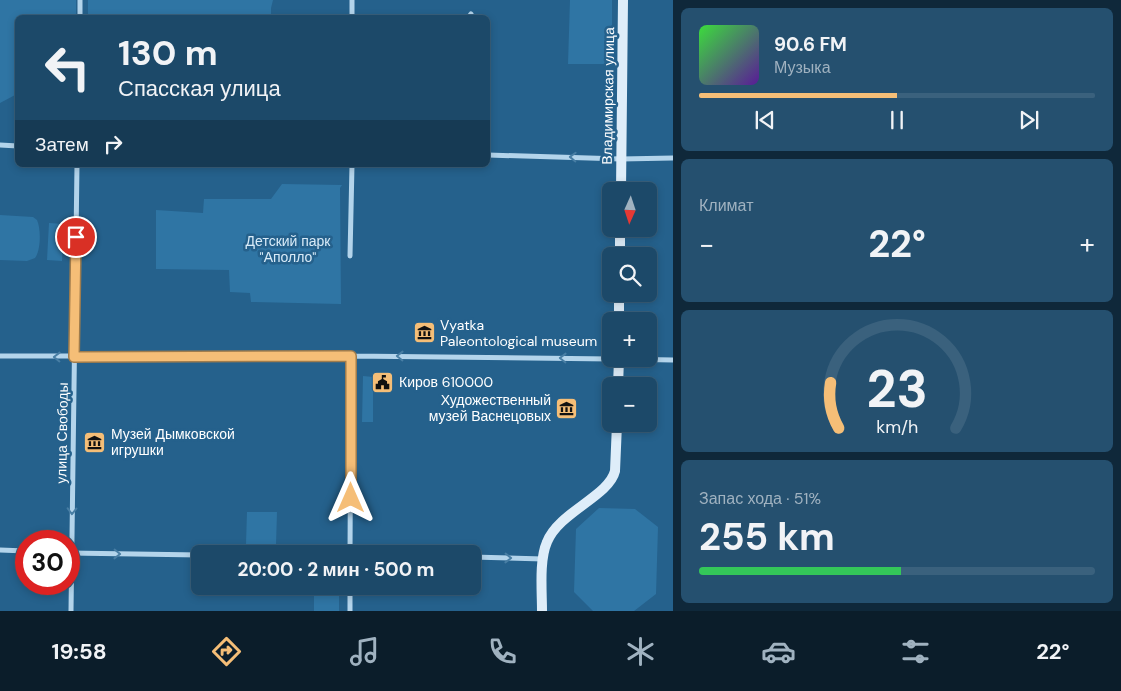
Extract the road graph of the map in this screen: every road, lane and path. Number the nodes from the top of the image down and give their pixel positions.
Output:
1 (80, 0) edge
2 (352, 0) edge
3 (622, 0) edge
4 (80, 15) edge
5 (352, 15) edge
6 (0, 146) edge
7 (15, 146) edge
8 (490, 155) edge
9 (673, 158) edge
10 (621, 159) junction
11 (77, 167) edge
12 (352, 167) edge
13 (621, 182) edge
14 (350, 256) dead end
15 (0, 356) edge
16 (351, 356) junction
17 (74, 357) junction
18 (602, 359) edge
19 (657, 360) edge
20 (673, 360) edge
21 (617, 432) edge
22 (70, 530) edge
23 (350, 545) edge
24 (0, 550) edge
25 (15, 551) edge
26 (80, 553) edge
27 (191, 555) edge
28 (481, 558) edge
29 (543, 559) junction
30 (71, 595) edge
31 (350, 595) edge
32 (71, 611) edge
33 (350, 611) edge
34 (542, 611) edge

1 - 4 street
2 - 5 street
3 - 10 main road, Владимирская улица
6 - 7 street
10 -> 8 street
9 - 10 street
10 - 13 main road, Владимирская улица
11 - 17 street, улица Свободы
12 - 14 street
17 -> 15 street
16 - 17 street
18 -> 16 street
16 - 23 street
17 -> 22 street, улица Свободы
19 - 20 street
21 - 29 main road
24 - 25 street
26 -> 27 street
28 -> 29 street
29 - 34 main road
30 - 32 street, улица Свободы
31 - 33 street

